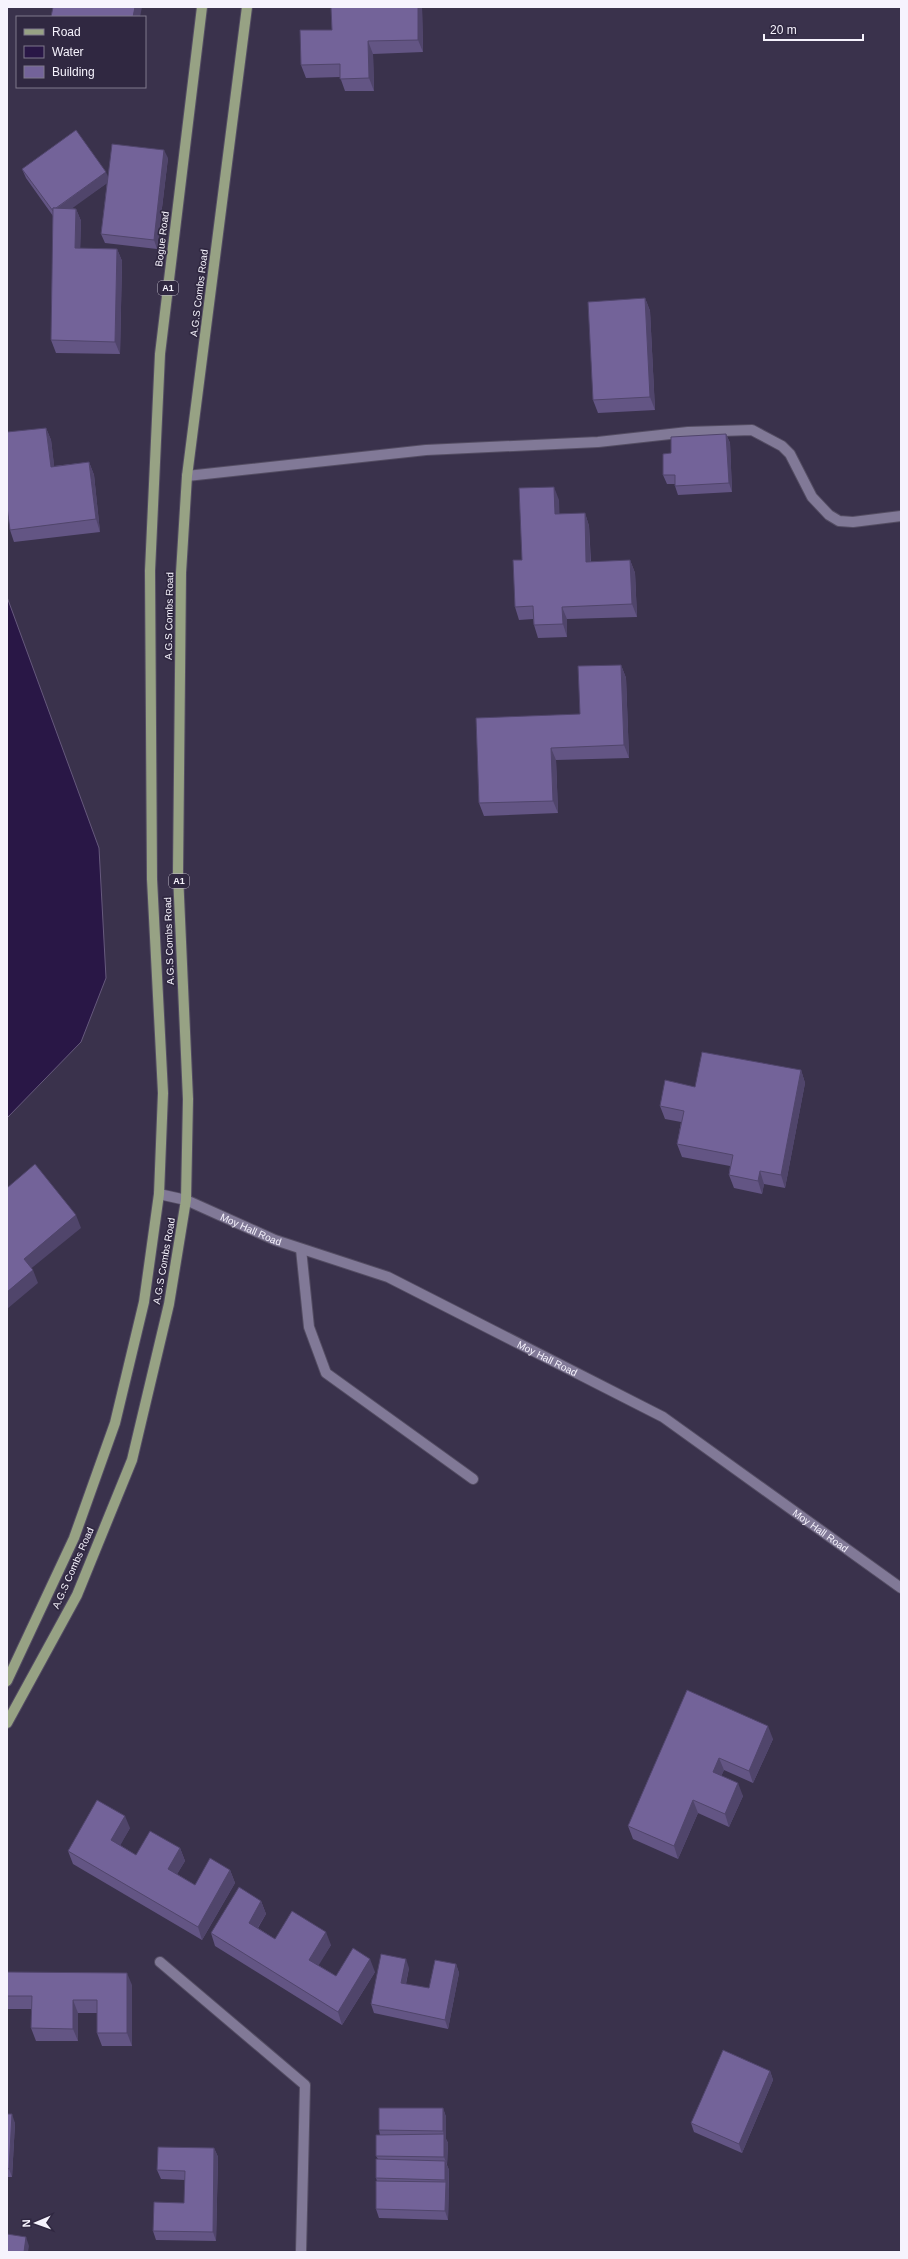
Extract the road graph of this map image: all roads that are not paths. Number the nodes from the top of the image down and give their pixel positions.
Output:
1 (202, 7) edge
2 (247, 7) edge
3 (188, 476) junction
4 (901, 516) edge
5 (150, 571) joint
6 (159, 1194) junction
7 (186, 1200) junction
8 (301, 1249) junction
9 (474, 1479) dead end
10 (901, 1588) edge
11 (7, 1681) edge
12 (7, 1723) edge
13 (160, 1962) dead end
14 (301, 2252) edge

1 - 5 main road, Bogue Road / A1
2 - 3 main road, A.G.S Combs Road / A1
3 - 4 street
3 - 7 main road, A.G.S Combs Road / A1
5 - 6 main road, A.G.S Combs Road / A1
6 - 7 street, Moy Hall Road
6 - 11 main road, A.G.S Combs Road / A1
7 - 8 street, Moy Hall Road
7 - 12 main road, A.G.S Combs Road / A1
8 - 9 street
8 - 10 street, Moy Hall Road
13 - 14 street

